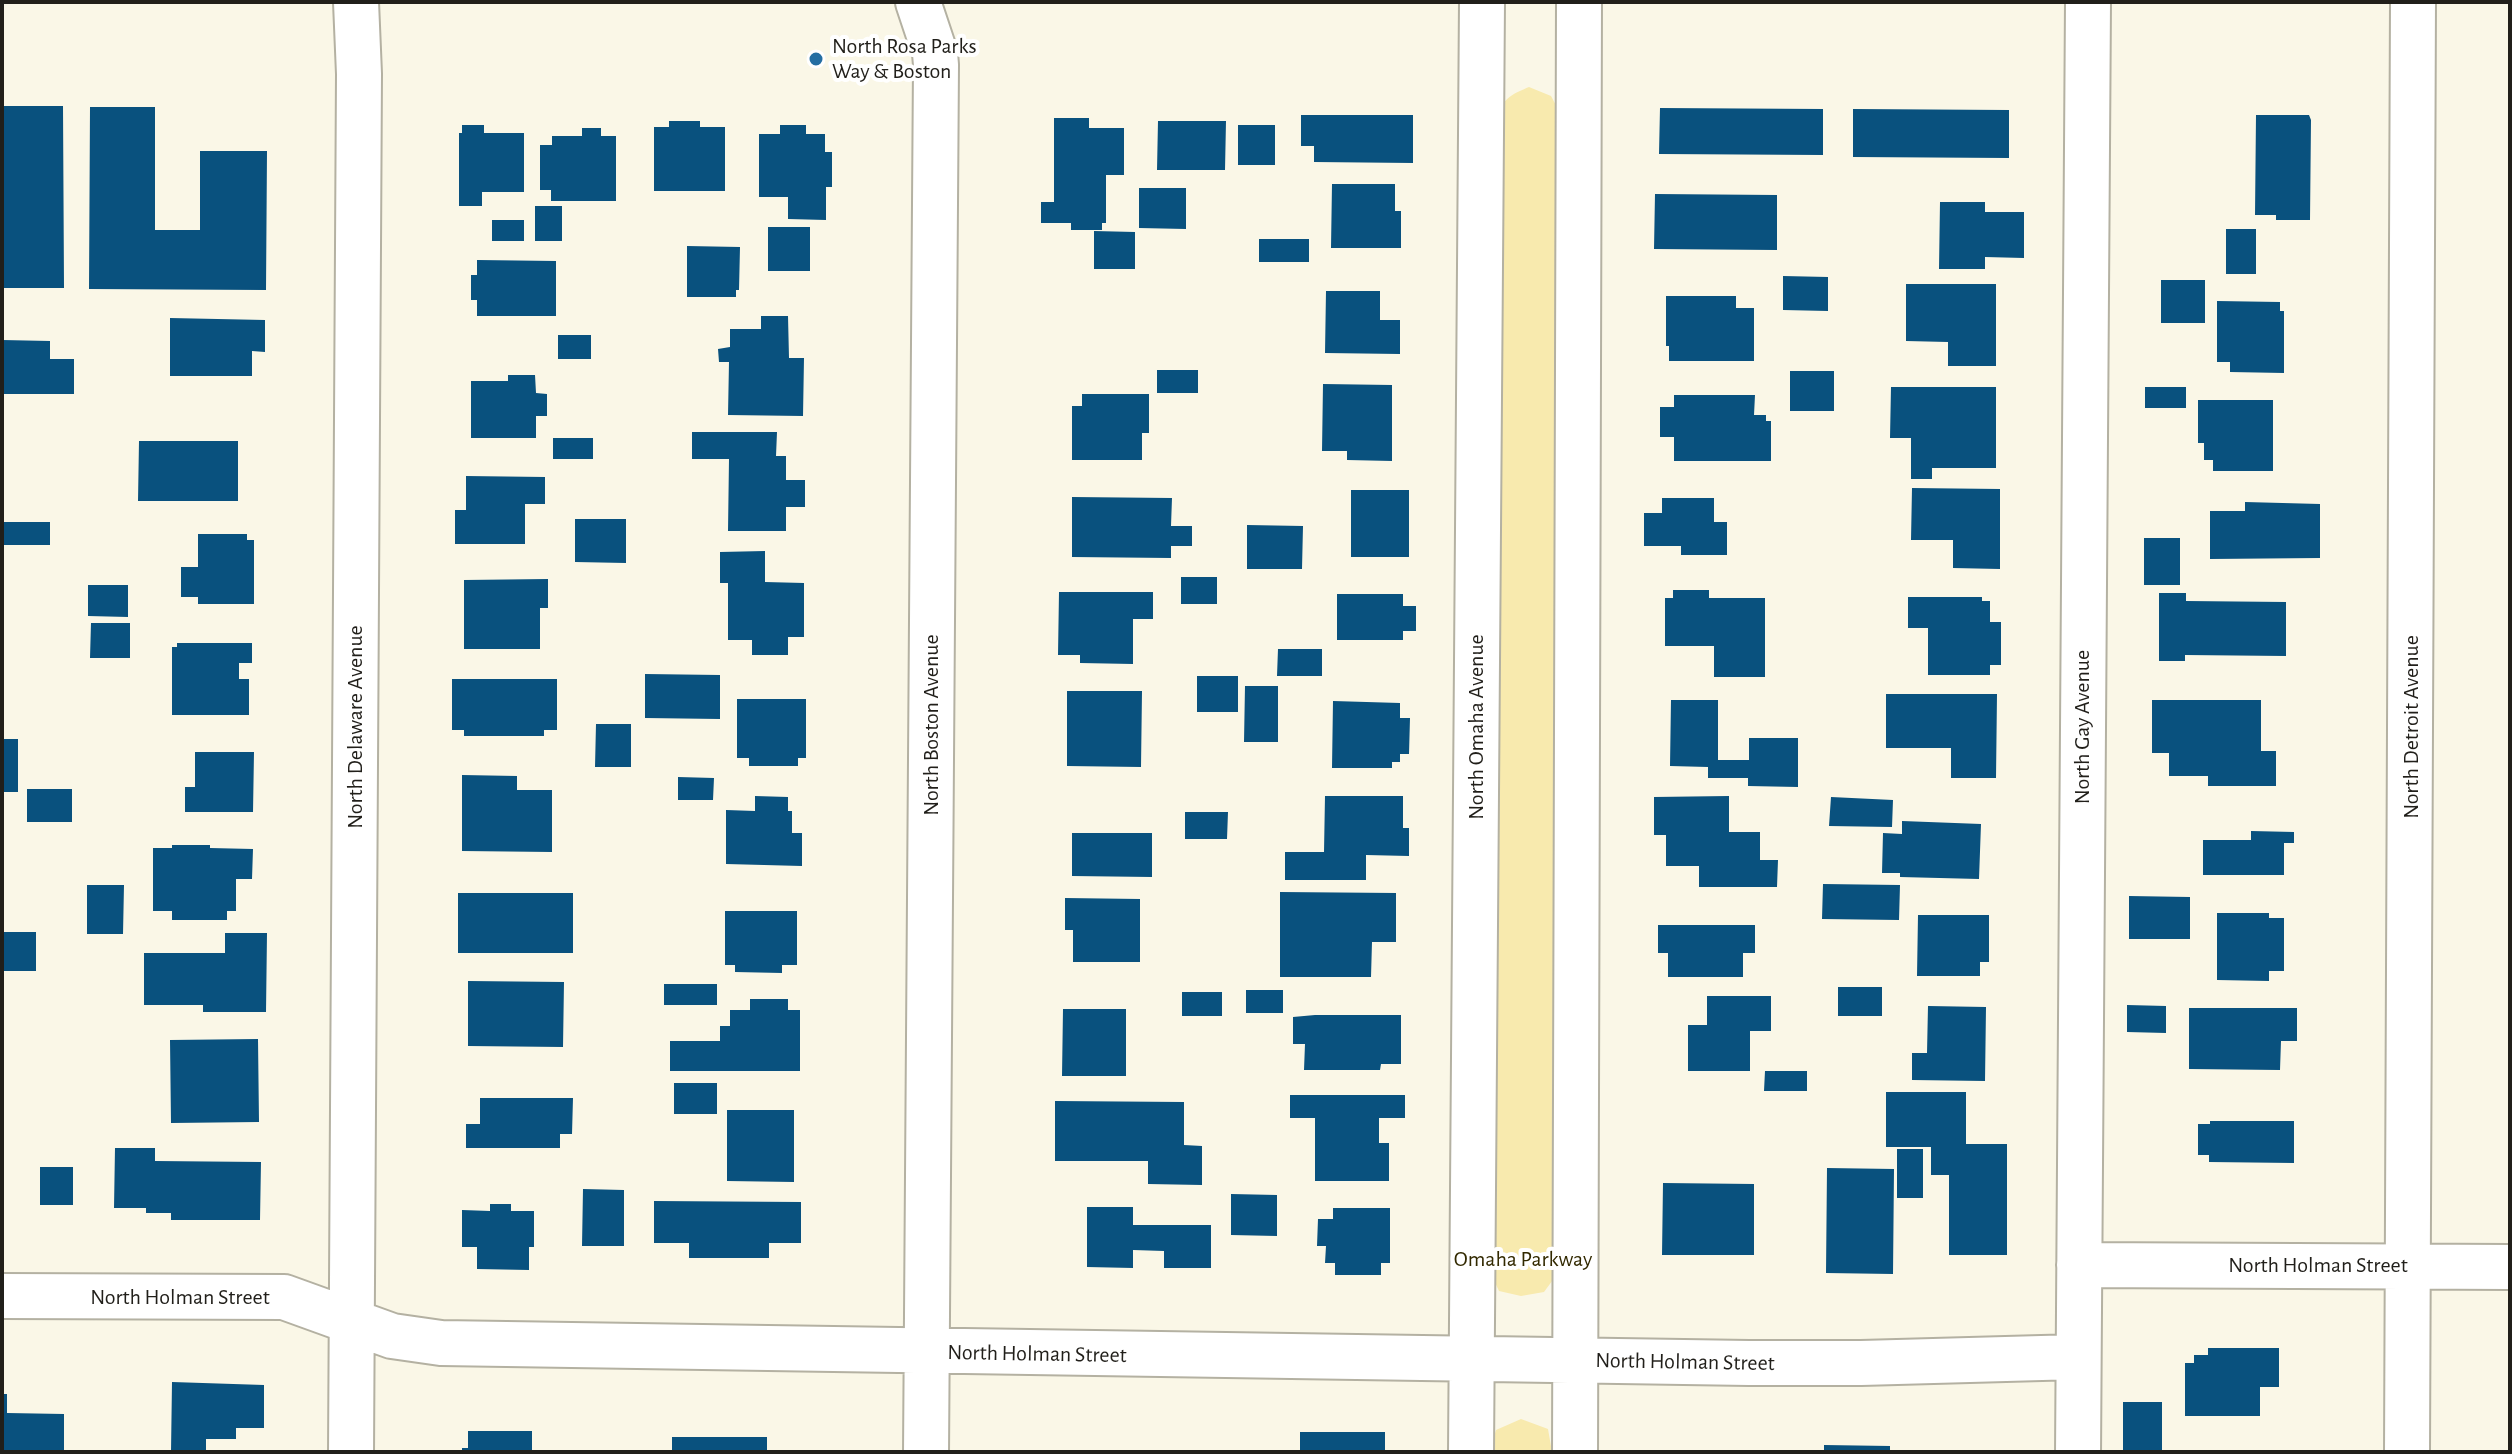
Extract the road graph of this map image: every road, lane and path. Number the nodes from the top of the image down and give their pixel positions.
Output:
1 (356, 2) edge
2 (918, 2) edge
3 (1482, 2) edge
4 (1579, 2) edge
5 (2088, 2) edge
6 (2413, 2) edge
7 (2079, 1265) junction
8 (2409, 1265) junction
9 (2510, 1267) edge
10 (2, 1296) edge
11 (352, 1321) junction
12 (927, 1352) junction
13 (2078, 1357) junction
14 (1471, 1359) junction
15 (1576, 1360) junction
16 (351, 1452) edge
17 (926, 1452) edge
18 (1471, 1452) edge
19 (1575, 1452) edge
20 (2078, 1452) edge
21 (2407, 1452) edge

1 - 11 street, North Delaware Avenue
2 - 12 street, North Boston Avenue
3 - 14 street, North Omaha Avenue
4 - 15 street
5 - 7 street, North Gay Avenue
6 - 8 street, North Detroit Avenue
7 - 8 street, North Holman Street
7 - 13 street, North Gay Avenue
8 - 9 street, North Holman Street
8 - 21 street, North Detroit Avenue
10 - 11 street, North Holman Street
11 - 12 street, North Holman Street
11 - 16 street, North Delaware Avenue
12 - 14 street, North Holman Street
12 - 17 street, North Boston Avenue
13 - 15 street, North Holman Street
13 - 20 street, North Gay Avenue
14 - 15 street, North Holman Street
14 - 18 street, North Omaha Avenue
15 - 19 street

